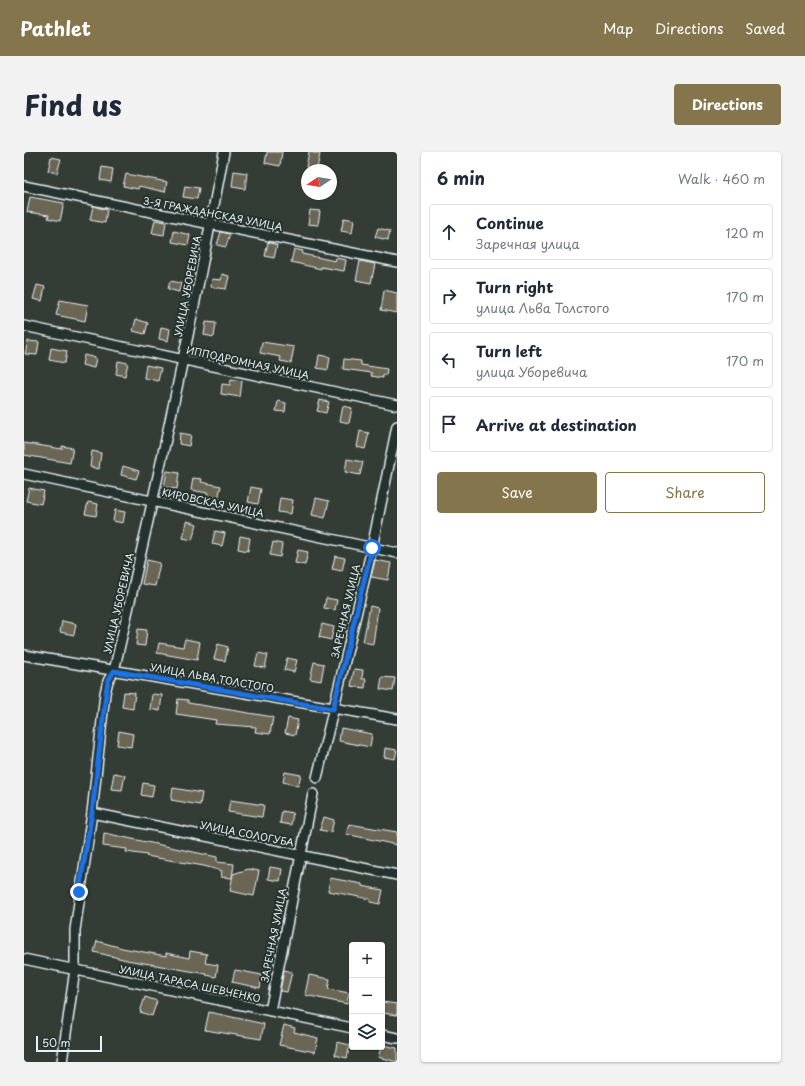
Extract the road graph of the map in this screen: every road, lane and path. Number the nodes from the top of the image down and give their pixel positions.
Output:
1 (224, 152) edge
2 (24, 186) edge
3 (211, 224) junction
4 (397, 262) edge
5 (24, 326) edge
6 (183, 360) junction
7 (397, 405) edge
8 (397, 426) edge
9 (24, 474) edge
10 (154, 501) junction
11 (372, 548) junction
12 (397, 553) edge
13 (24, 655) edge
14 (114, 671) junction
15 (333, 709) junction
16 (397, 719) edge
17 (317, 778) dead end
18 (313, 794) dead end
19 (92, 813) junction
20 (300, 854) junction
21 (397, 875) edge
22 (24, 959) edge
23 (75, 970) junction
24 (270, 1011) junction
25 (349, 1027) edge
26 (385, 1036) edge
27 (397, 1038) edge
28 (62, 1062) edge

1 - 3 street, УЛИЦА УБОРЕВИЧА
2 - 3 street, 3-Я ГРАЖДАНСКАЯ УЛИЦА
3 - 4 street, 3-Я ГРАЖДАНСКАЯ УЛИЦА
3 - 6 street, УЛИЦА УБОРЕВИЧА
5 - 6 street, ИППОДРОМНАЯ УЛИЦА
6 - 7 street, ИППОДРОМНАЯ УЛИЦА
6 - 10 street, УЛИЦА УБОРЕВИЧА
8 - 11 street, ЗАРЕЧНАЯ УЛИЦА
9 - 10 street, КИРОВСКАЯ УЛИЦА
10 - 11 street, КИРОВСКАЯ УЛИЦА
10 - 14 street, УЛИЦА УБОРЕВИЧА
11 - 12 street, КИРОВСКАЯ УЛИЦА
11 - 15 street, ЗАРЕЧНАЯ УЛИЦА
13 - 14 street, УЛИЦА ЛЬВА ТОЛСТОГО
14 - 15 street, УЛИЦА ЛЬВА ТОЛСТОГО
14 - 19 street, УЛИЦА УБОРЕВИЧА
15 - 16 street, УЛИЦА ЛЬВА ТОЛСТОГО
15 - 17 street, ЗАРЕЧНАЯ УЛИЦА
18 - 20 street, ЗАРЕЧНАЯ УЛИЦА
19 - 20 street, УЛИЦА СОЛОГУБА
19 - 23 street, УЛИЦА УБОРЕВИЧА
20 - 21 street, УЛИЦА СОЛОГУБА
20 - 24 street, ЗАРЕЧНАЯ УЛИЦА
22 - 23 street, УЛИЦА ТАРАСА ШЕВЧЕНКО
23 - 24 street, УЛИЦА ТАРАСА ШЕВЧЕНКО
23 - 28 street, УЛИЦА УБОРЕВИЧА
24 - 25 street, УЛИЦА ТАРАСА ШЕВЧЕНКО
26 - 27 street

